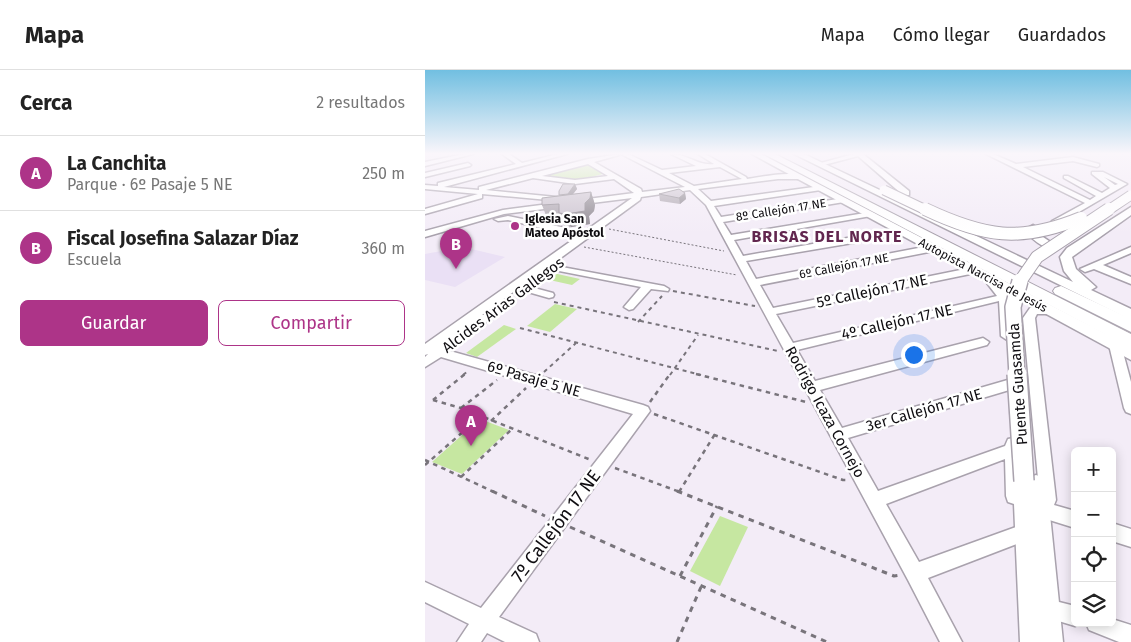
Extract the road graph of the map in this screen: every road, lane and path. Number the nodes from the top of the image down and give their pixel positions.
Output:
1 (456, 181) edge
2 (515, 181) edge
3 (565, 181) edge
4 (586, 181) edge
5 (621, 181) edge
6 (678, 181) edge
7 (724, 181) edge
8 (741, 181) edge
9 (808, 181) edge
10 (819, 181) edge
11 (839, 181) edge
12 (854, 181) edge
13 (857, 181) edge
14 (891, 181) edge
15 (1044, 181) edge
16 (1073, 181) edge
17 (688, 186) junction
18 (427, 188) edge
19 (821, 188) junction
20 (1114, 188) dead end
21 (1131, 191) edge
22 (638, 192) junction
23 (652, 192) junction
24 (906, 193) dead end
25 (475, 194) junction
26 (1131, 195) edge
27 (1102, 196) junction
28 (521, 200) junction
29 (844, 200) junction
30 (1131, 200) edge
31 (569, 202) junction
32 (709, 204) junction
33 (1091, 204) junction
34 (496, 206) junction
35 (518, 210) junction
36 (1131, 210) edge
37 (425, 212) edge
38 (871, 214) junction
39 (719, 220) junction
40 (454, 226) junction
41 (425, 228) edge
42 (607, 228) junction
43 (571, 232) dead end
44 (425, 234) edge
45 (882, 235) dead end
46 (729, 238) junction
47 (582, 247) junction
48 (1052, 247) junction
49 (934, 248) junction
50 (1126, 252) edge
51 (738, 256) junction
52 (1131, 257) edge
53 (554, 267) junction
54 (981, 274) junction
55 (752, 280) junction
56 (1131, 280) edge
57 (648, 286) junction
58 (525, 288) junction
59 (664, 290) dead end
60 (1004, 297) junction
61 (551, 299) joint
62 (629, 307) dead end
63 (769, 310) junction
64 (1050, 311) junction
65 (1131, 314) edge
66 (638, 322) junction
67 (1079, 326) joint
68 (1131, 326) edge
69 (520, 328) dead end
70 (698, 335) junction
71 (983, 342) dead end
72 (576, 343) junction
73 (1126, 344) edge
74 (429, 350) edge
75 (791, 351) junction
76 (1131, 354) edge
77 (425, 363) edge
78 (478, 363) junction
79 (674, 368) junction
80 (507, 372) junction
81 (535, 380) junction
82 (1011, 384) junction
83 (811, 387) junction
84 (821, 406) junction
85 (461, 408) junction
86 (1131, 408) edge
87 (643, 411) junction
88 (480, 417) junction
89 (491, 421) junction
90 (512, 429) junction
91 (715, 434) junction
92 (838, 435) junction
93 (1013, 450) junction
94 (426, 462) edge
95 (603, 464) junction
96 (461, 477) junction
97 (863, 479) junction
98 (1030, 483) junction
99 (679, 492) junction
100 (875, 500) junction
101 (717, 506) junction
102 (1049, 512) junction
103 (1071, 519) edge
104 (559, 522) junction
105 (1116, 533) edge
106 (1016, 536) junction
107 (1131, 538) edge
108 (915, 573) junction
109 (680, 576) junction
110 (701, 587) junction
111 (425, 592) edge
112 (1067, 614) edge
113 (484, 621) junction
114 (1107, 627) edge
115 (1131, 636) edge
116 (468, 642) edge
117 (528, 642) edge
118 (677, 642) edge
119 (827, 642) edge
120 (951, 642) edge
121 (1021, 642) edge
122 (1034, 642) edge
123 (1049, 642) edge
124 (1063, 642) edge

1 - 18 street
2 - 25 street
3 - 4 street
5 - 22 street
6 - 17 street, Rodrigo Icaza Cornejo
7 - 17 street
8 - 17 street
9 - 19 main road, Autopista Narcisa de Jesús
10 - 73 highway, Autopista Narcisa de Jesús
11 - 68 highway, Autopista Narcisa de Jesús
12 - 65 main road, Autopista Narcisa de Jesús
13 - 21 main road, bridge
14 - 24 street
15 - 33 street
16 - 27 street
17 - 22 street
17 - 23 street
17 - 32 street, Rodrigo Icaza Cornejo
18 - 25 street
19 - 29 main road, Autopista Narcisa de Jesús
19 - 32 street
20 - 27 street
22 - 23 street
22 - 25 street
22 - 31 street
22 - 74 street, Alcides Arias Gallegos
23 - 42 street, Alcides Arias Gallegos
25 - 28 street
25 - 34 street
25 - 37 street
26 - 48 main road, Puente Guasamda, bridge
27 - 33 street
28 - 31 street
28 - 34 street
28 - 35 street
29 - 38 main road, Autopista Narcisa de Jesús
29 - 39 street, 8º Callejón 17 NE
30 - 98 main road, Puente Guasamda
31 - 35 street
32 - 39 street, Rodrigo Icaza Cornejo
33 - 48 street
34 - 35 street
34 - 40 street
34 - 41 street
36 - 65 main road
38 - 46 street
38 - 49 main road, Autopista Narcisa de Jesús
39 - 46 street, Rodrigo Icaza Cornejo
40 - 43 street
40 - 44 street
42 - 47 street, Alcides Arias Gallegos
42 - 51 path
45 - 51 street
46 - 51 street, Rodrigo Icaza Cornejo
47 - 53 street, Alcides Arias Gallegos
47 - 55 path
48 - 98 main road, Puente Guasamda, bridge
49 - 54 main road, Autopista Narcisa de Jesús
49 - 55 street, 6º Callejón 17 NE
50 - 52 street
50 - 56 street
51 - 55 street, Rodrigo Icaza Cornejo
53 - 57 street
53 - 58 street, Alcides Arias Gallegos
54 - 60 street
54 - 63 street, 5º Callejón 17 NE
54 - 64 main road, Autopista Narcisa de Jesús
55 - 63 street, Rodrigo Icaza Cornejo
57 - 59 street
57 - 62 street
58 - 61 street
58 - 74 street, Alcides Arias Gallegos
60 - 75 street, 4º Callejón 17 NE
60 - 82 street
61 - 66 path
63 - 66 path
63 - 75 street, Rodrigo Icaza Cornejo
64 - 67 main road, Autopista Narcisa de Jesús
64 - 102 street
66 - 70 path
67 - 73 highway
69 - 72 path
70 - 75 path
70 - 79 path
71 - 83 street
72 - 79 path
72 - 81 path
73 - 76 main road, Autopista Narcisa de Jesús
73 - 86 street
74 - 77 street, Alcides Arias Gallegos
74 - 78 street, 6º Pasaje 5 NE
75 - 83 street, Rodrigo Icaza Cornejo
78 - 80 street, 6º Pasaje 5 NE
78 - 85 path
79 - 84 path
79 - 87 path
80 - 81 street, 6º Pasaje 5 NE
80 - 85 path
81 - 87 street, 6º Pasaje 5 NE
81 - 89 path
82 - 92 street, 3er Callejón 17 NE
82 - 93 street
83 - 84 street, Rodrigo Icaza Cornejo
84 - 92 street, Rodrigo Icaza Cornejo
85 - 88 path
87 - 91 path
87 - 95 street, 7º Callejón 17 NE
88 - 89 path
88 - 94 path
89 - 90 path
90 - 95 path
90 - 96 path
91 - 97 path
91 - 99 path
92 - 97 street, Rodrigo Icaza Cornejo
93 - 100 street
93 - 106 street
94 - 96 path
95 - 99 path
95 - 104 street, 7º Callejón 17 NE
96 - 104 path
97 - 100 street, Rodrigo Icaza Cornejo
98 - 122 main road
98 - 123 main road
99 - 101 path
100 - 108 street, Rodrigo Icaza Cornejo
101 - 108 path
101 - 109 path
102 - 103 street
102 - 112 street
104 - 109 path
104 - 113 street, 7º Callejón 17 NE
105 - 107 street
106 - 108 street
106 - 121 street
108 - 120 street, Rodrigo Icaza Cornejo
109 - 110 path
110 - 118 path
110 - 119 path
111 - 113 street
112 - 124 street
113 - 116 street, 7º Callejón 17 NE
113 - 117 street
114 - 115 street

